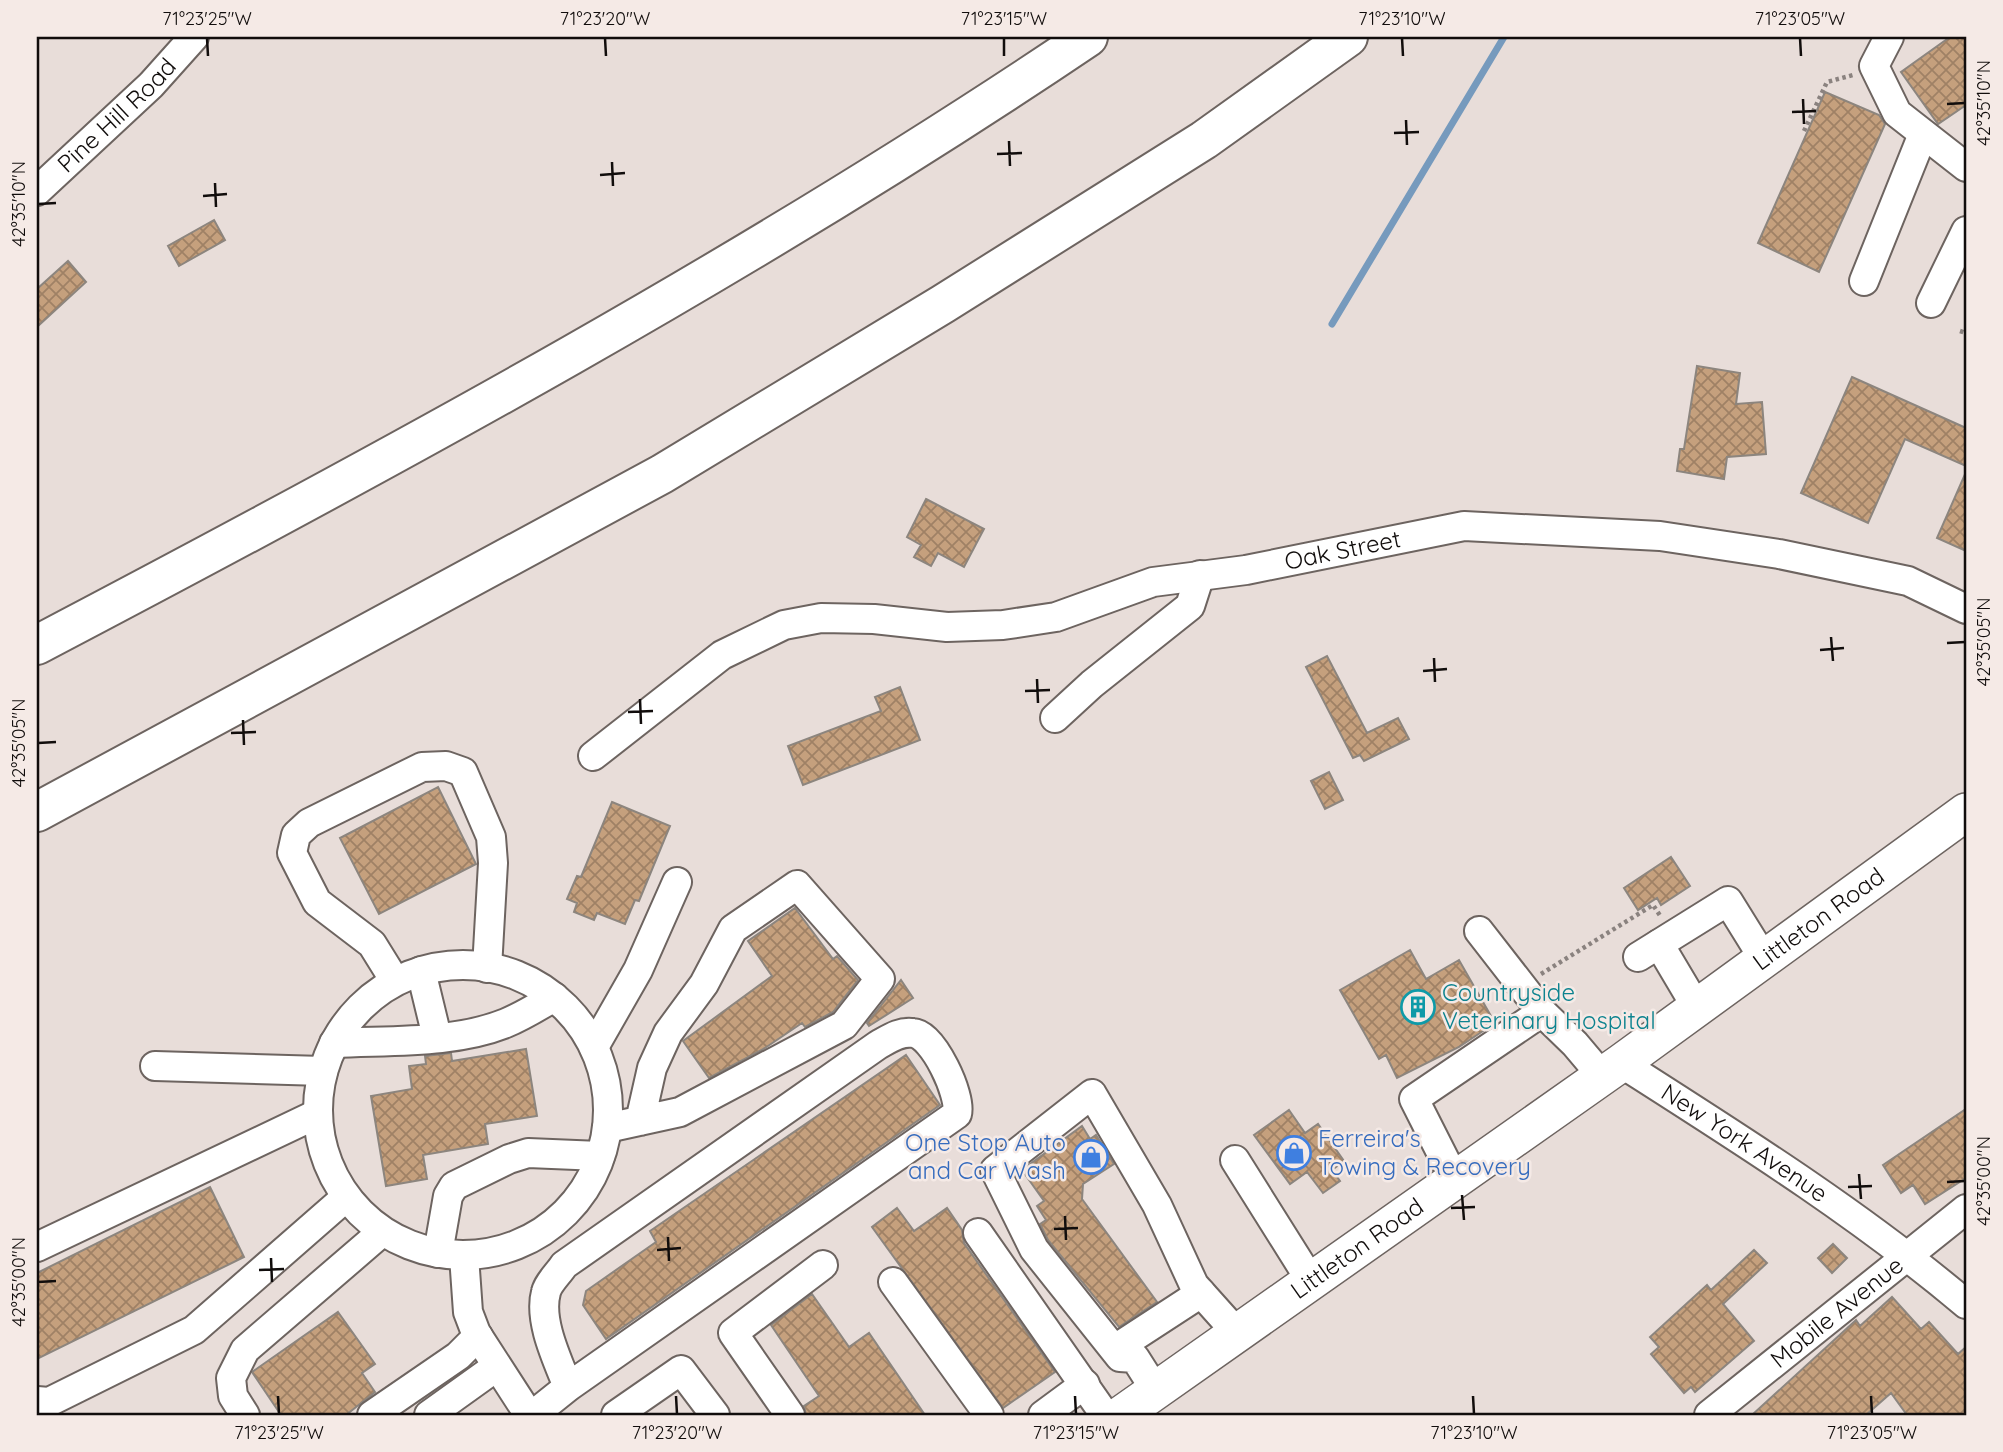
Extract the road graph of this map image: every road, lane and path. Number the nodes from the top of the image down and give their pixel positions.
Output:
1 (194, 37) edge
2 (1088, 37) edge
3 (1348, 37) edge
4 (1889, 37) edge
5 (1854, 75) dead end
6 (1804, 131) dead end
7 (1923, 134) junction
8 (1966, 167) edge
9 (37, 191) edge
10 (1966, 232) edge
11 (1864, 281) dead end
12 (1931, 303) dead end
13 (1200, 575) junction
14 (1966, 609) edge
15 (37, 645) edge
16 (1055, 718) dead end
17 (593, 756) dead end
18 (1966, 812) edge
19 (37, 813) edge
20 (677, 882) dead end
21 (1479, 931) dead end
22 (1657, 945) junction
23 (1764, 959) junction
24 (487, 968) junction
25 (408, 976) junction
26 (1522, 986) junction
27 (554, 998) junction
28 (1697, 1008) junction
29 (1542, 1012) junction
30 (437, 1037) junction
31 (334, 1043) junction
32 (594, 1047) junction
33 (155, 1066) dead end
34 (323, 1070) junction
35 (1611, 1070) junction
36 (317, 1114) junction
37 (640, 1121) junction
38 (607, 1128) junction
39 (600, 1156) junction
40 (1236, 1160) dead end
41 (1455, 1180) junction
42 (345, 1198) junction
43 (1966, 1209) edge
44 (383, 1231) junction
45 (978, 1233) dead end
46 (37, 1247) edge
47 (451, 1254) junction
48 (1908, 1255) junction
49 (823, 1265) dead end
50 (1311, 1281) junction
51 (893, 1282) dead end
52 (1201, 1293) junction
53 (1966, 1304) edge
54 (1237, 1333) junction
55 (478, 1336) junction
56 (1115, 1349) junction
57 (496, 1367) junction
58 (1085, 1384) junction
59 (568, 1387) junction
60 (1156, 1391) junction
61 (37, 1401) edge
62 (245, 1415) edge
63 (372, 1415) edge
64 (429, 1415) edge
65 (531, 1415) edge
66 (615, 1415) edge
67 (715, 1415) edge
68 (790, 1415) edge
69 (989, 1415) edge
70 (1043, 1415) edge
71 (1105, 1415) edge
72 (1121, 1415) edge
73 (1709, 1415) edge

1 - 9 street, Pine Hill Road
2 - 15 highway
3 - 19 highway
4 - 7 street
5 - 6 path
7 - 8 street
7 - 11 street
10 - 12 street
13 - 14 street, Oak Street
13 - 16 street
13 - 17 street, Oak Street
18 - 23 main road, Littleton Road
20 - 32 street
21 - 26 street, New York Avenue
22 - 23 street
22 - 26 path
22 - 28 street
23 - 28 main road, Littleton Road
24 - 25 street
24 - 25 street
24 - 27 street
25 - 30 street
25 - 31 street
26 - 29 street, New York Avenue
27 - 30 street
27 - 32 street
28 - 35 main road, Littleton Road
29 - 35 street, New York Avenue
29 - 41 street
30 - 31 street
31 - 34 street
32 - 38 street
33 - 34 street
34 - 36 street
35 - 41 main road, Littleton Road
35 - 48 street, New York Avenue
36 - 42 street
36 - 46 street
37 - 37 street
37 - 38 street
38 - 39 street
39 - 47 street
39 - 47 street
40 - 50 street
41 - 50 main road, Littleton Road
42 - 44 street
42 - 61 street
43 - 48 street, Mobile Avenue
44 - 47 street
44 - 62 street
45 - 58 street
47 - 55 street
48 - 53 street, New York Avenue
48 - 73 street, Mobile Avenue
49 - 68 street
50 - 54 main road, Littleton Road
51 - 69 street
52 - 54 street
52 - 56 street
52 - 56 street
54 - 60 main road, Littleton Road
55 - 57 street
55 - 63 street
56 - 60 street
57 - 64 street
57 - 65 street
58 - 70 street
58 - 71 street
59 - 59 street
59 - 65 street
60 - 72 main road, Littleton Road
66 - 67 street

